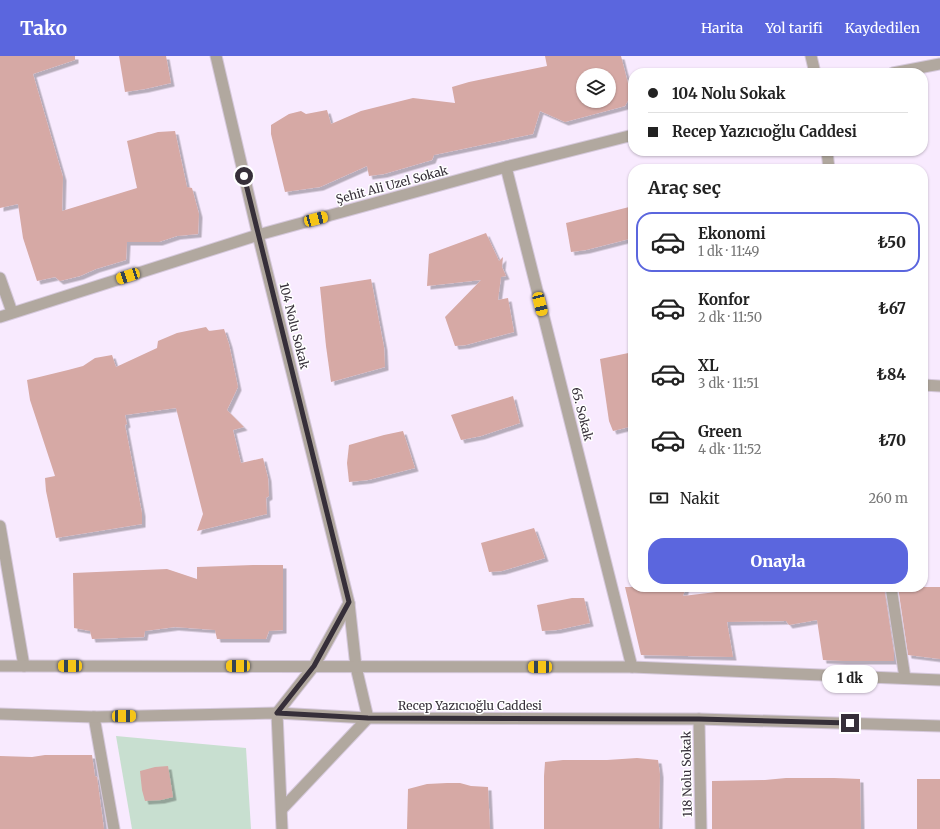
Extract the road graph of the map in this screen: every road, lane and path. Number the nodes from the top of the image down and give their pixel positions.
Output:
1 (216, 56) edge
2 (811, 56) edge
3 (940, 64) edge
4 (814, 68) edge
5 (919, 68) edge
6 (628, 136) edge
7 (506, 167) junction
8 (258, 235) junction
9 (0, 278) edge
10 (12, 312) junction
11 (0, 317) edge
12 (928, 386) edge
13 (940, 386) edge
14 (0, 526) edge
15 (892, 592) edge
16 (349, 602) junction
17 (0, 666) edge
18 (24, 666) junction
19 (314, 666) junction
20 (356, 667) junction
21 (632, 667) junction
22 (905, 678) junction
23 (940, 680) edge
24 (277, 713) junction
25 (0, 714) edge
26 (94, 717) junction
27 (368, 718) junction
28 (699, 719) junction
29 (940, 726) edge
30 (282, 809) junction
31 (114, 829) edge
32 (282, 829) edge
33 (701, 829) edge

1 - 8 street, 104 Nolu Sokak
2 - 4 street
3 - 5 street
6 - 7 street, Şehit Ali Uzel Sokak
7 - 8 street, Şehit Ali Uzel Sokak
7 - 21 street, 65. Sokak
8 - 10 street, Şehit Ali Uzel Sokak
8 - 16 street, 104 Nolu Sokak
9 - 10 street
10 - 11 street, Şehit Ali Uzel Sokak
12 - 13 street
14 - 18 street
15 - 22 street
16 - 19 street
16 - 20 street, 104 Nolu Sokak
17 - 18 street
18 - 19 street
19 - 20 street
19 - 24 street
20 - 21 street
20 - 27 street, 104 Nolu Sokak
21 - 22 street
22 - 23 street
24 - 26 street, Recep Yazıcıoğlu Caddesi
24 - 27 street, Recep Yazıcıoğlu Caddesi
24 - 30 street
25 - 26 street, Recep Yazıcıoğlu Caddesi
26 - 31 street
27 - 28 street, Recep Yazıcıoğlu Caddesi
27 - 30 street
28 - 29 street, Recep Yazıcıoğlu Caddesi
28 - 33 street, 118 Nolu Sokak
30 - 32 street

